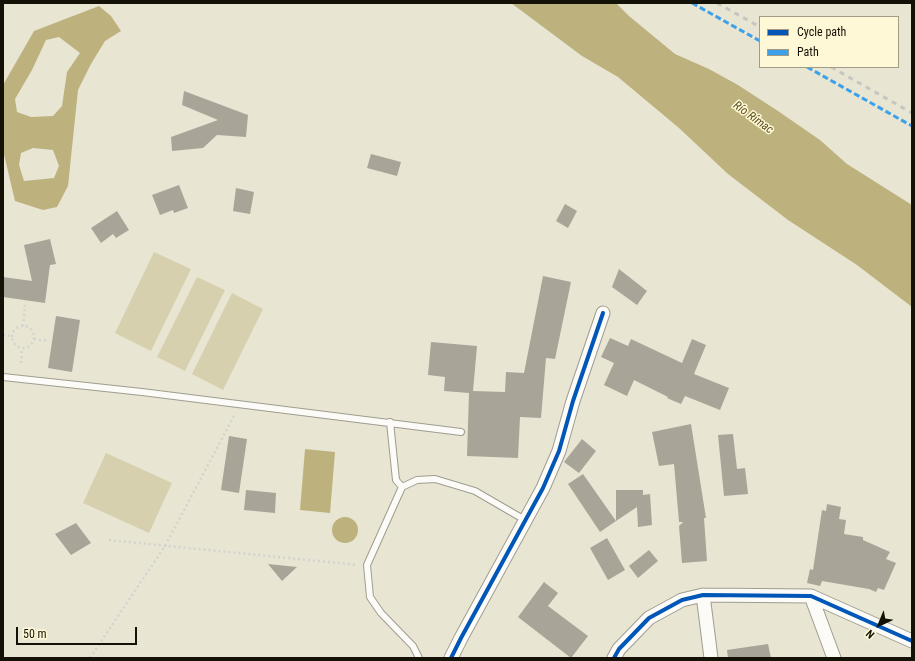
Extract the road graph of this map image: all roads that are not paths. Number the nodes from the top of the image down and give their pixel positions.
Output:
1 (603, 313) dead end
2 (3, 377) edge
3 (390, 422) junction
4 (461, 432) dead end
5 (402, 487) junction
6 (525, 520) junction
7 (703, 595) junction
8 (810, 596) junction
9 (912, 641) edge
10 (419, 658) edge
11 (451, 658) edge
12 (614, 658) edge
13 (711, 658) edge
14 (834, 658) edge

1 - 6 street
2 - 3 lane
3 - 4 lane
3 - 5 lane
5 - 6 lane
5 - 10 lane
6 - 11 street
7 - 8 street
7 - 12 street
7 - 13 street
8 - 9 street
8 - 14 street

